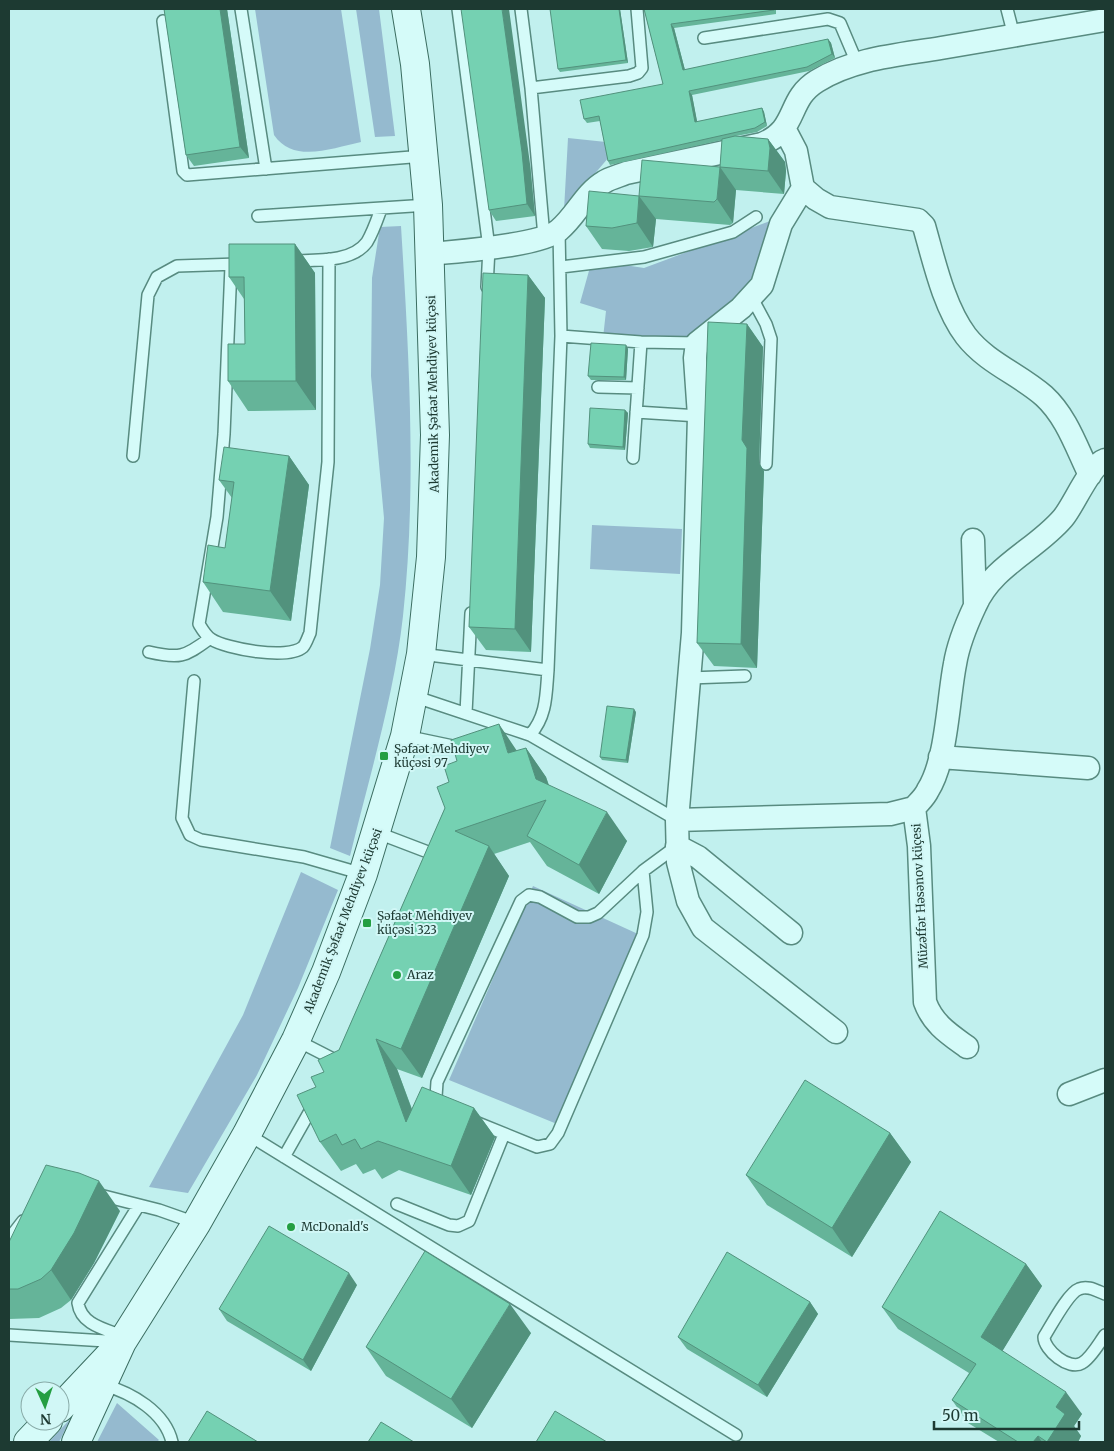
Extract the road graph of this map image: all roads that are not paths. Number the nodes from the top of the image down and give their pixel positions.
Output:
1 (241, 9) edge
2 (406, 9) edge
3 (458, 9) edge
4 (521, 9) edge
5 (637, 9) edge
6 (1007, 9) edge
7 (1105, 20) edge
8 (163, 21) edge
9 (1014, 36) junction
10 (704, 38) dead end
11 (857, 63) junction
12 (531, 88) junction
13 (785, 130) junction
14 (424, 156) junction
15 (266, 169) junction
16 (803, 188) junction
17 (428, 205) junction
18 (381, 209) junction
19 (258, 216) dead end
20 (756, 217) dead end
21 (551, 234) junction
22 (490, 248) junction
23 (431, 254) junction
24 (329, 259) junction
25 (280, 262) edge
26 (251, 263) edge
27 (232, 264) junction
28 (561, 267) junction
29 (487, 297) edge
30 (752, 298) junction
31 (560, 336) junction
32 (641, 342) junction
33 (697, 343) junction
34 (598, 386) dead end
35 (638, 388) junction
36 (636, 412) junction
37 (699, 416) junction
38 (133, 456) dead end
39 (634, 458) dead end
40 (766, 464) dead end
41 (1098, 468) edge
42 (973, 540) dead end
43 (472, 601) edge
44 (975, 604) junction
45 (209, 639) junction
46 (149, 652) dead end
47 (421, 654) junction
48 (469, 660) junction
49 (548, 670) junction
50 (745, 676) dead end
51 (689, 678) junction
52 (194, 681) dead end
53 (413, 696) junction
54 (466, 713) junction
55 (530, 735) junction
56 (405, 736) junction
57 (476, 751) edge
58 (940, 757) junction
59 (1088, 768) dead end
60 (914, 808) junction
61 (677, 820) junction
62 (378, 833) junction
63 (677, 846) junction
64 (432, 853) edge
65 (643, 871) junction
66 (363, 874) junction
67 (791, 933) dead end
68 (836, 1032) dead end
69 (296, 1040) junction
70 (967, 1048) dead end
71 (338, 1062) edge
72 (1105, 1080) edge
73 (1069, 1094) dead end
74 (319, 1097) edge
75 (247, 1134) junction
76 (504, 1134) junction
77 (284, 1157) junction
78 (87, 1191) edge
79 (397, 1204) dead end
80 (139, 1205) junction
81 (32, 1209) edge
82 (196, 1224) junction
83 (9, 1239) edge
84 (1105, 1294) edge
85 (9, 1335) edge
86 (1105, 1335) edge
87 (123, 1340) junction
88 (96, 1382) junction
89 (70, 1401) edge
90 (38, 1431) edge
91 (736, 1435) dead end
92 (28, 1442) edge
93 (76, 1442) edge
94 (172, 1442) edge

1 - 15 lane
2 - 14 main road, Akademik Şəfaət Mehdiyev küçəsi
3 - 22 lane
4 - 12 lane
5 - 12 lane
6 - 9 lane
7 - 9 street
8 - 15 lane
9 - 11 street
10 - 11 lane
11 - 13 street
12 - 21 lane
13 - 16 street
13 - 21 street
14 - 15 lane
14 - 17 main road, Akademik Şəfaət Mehdiyev küçəsi
16 - 30 street
16 - 41 street
17 - 18 lane
17 - 23 main road, Akademik Şəfaət Mehdiyev küçəsi
18 - 19 lane
18 - 24 lane
20 - 28 lane
21 - 22 street
21 - 28 lane
22 - 23 street
22 - 29 lane
23 - 47 main road, Akademik Şəfaət Mehdiyev küçəsi
24 - 25 lane
24 - 45 lane
26 - 27 lane
27 - 38 lane
27 - 45 lane
28 - 31 lane
30 - 33 street
30 - 40 lane
31 - 32 lane
31 - 49 lane
32 - 33 lane
32 - 35 lane
33 - 37 street
34 - 35 lane
35 - 36 lane
36 - 37 lane
36 - 39 lane
37 - 51 street
41 - 44 street, Müzəffər Həsənov küçesi
42 - 44 street
43 - 48 lane
44 - 58 street, Müzəffər Həsənov küçesi
45 - 46 lane
47 - 48 lane
47 - 53 main road, Akademik Şəfaət Mehdiyev küçəsi
48 - 49 lane
48 - 54 lane
49 - 55 lane
50 - 51 lane
51 - 61 street
52 - 66 lane
53 - 54 lane
53 - 56 main road, Akademik Şəfaət Mehdiyev küçəsi
54 - 55 lane
55 - 61 lane
56 - 57 lane
56 - 62 main road, Akademik Şəfaət Mehdiyev küçəsi
58 - 59 street
58 - 60 street, Müzəffər Həsənov küçesi
60 - 61 street
60 - 70 street, Müzəffər Həsənov küçesi
61 - 63 street
62 - 64 lane
62 - 66 main road, Akademik Şəfaət Mehdiyev küçəsi
63 - 65 lane
63 - 67 street
63 - 68 street
65 - 76 lane
65 - 76 lane
66 - 69 main road, Akademik Şəfaət Mehdiyev küçəsi
69 - 71 lane
69 - 75 main road, Akademik Şəfaət Mehdiyev küçəsi
72 - 73 street
74 - 77 lane
75 - 77 lane
75 - 82 main road, Akademik Şəfaət Mehdiyev küçəsi
76 - 79 lane
77 - 91 lane
78 - 80 lane
80 - 82 lane
80 - 87 lane
81 - 83 lane
82 - 87 main road, Akademik Şəfaət Mehdiyev küçəsi
84 - 86 lane
85 - 87 lane
87 - 88 main road, Akademik Şəfaət Mehdiyev küçəsi
88 - 89 main road, Akademik Şəfaət Mehdiyev küçəsi
88 - 93 main road
88 - 94 lane
90 - 92 main road

